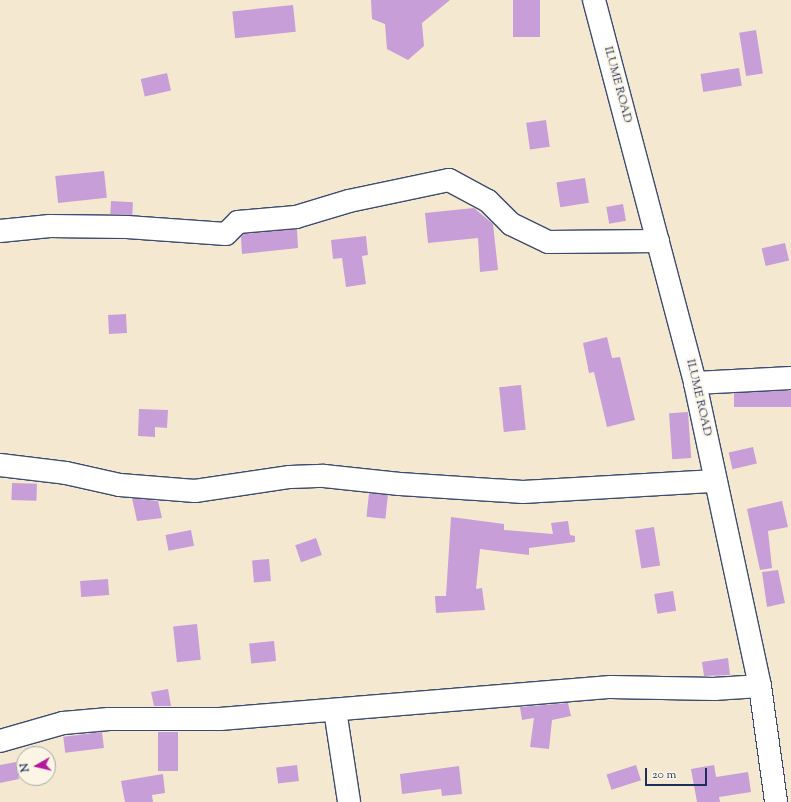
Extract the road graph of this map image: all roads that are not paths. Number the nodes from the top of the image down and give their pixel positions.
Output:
1 (594, 0) edge
2 (0, 231) edge
3 (658, 241) junction
4 (791, 378) edge
5 (695, 383) junction
6 (0, 465) edge
7 (716, 481) junction
8 (760, 686) junction
9 (335, 710) junction
10 (0, 741) edge
11 (781, 795) edge
12 (349, 802) edge

1 - 3 street, ILUME ROAD
2 - 3 street
3 - 5 street, ILUME ROAD
4 - 5 street
5 - 7 street, ILUME ROAD
6 - 7 street
7 - 8 street, ILUME ROAD
8 - 9 street
8 - 11 street, ILUME ROAD
9 - 10 street
9 - 12 street

